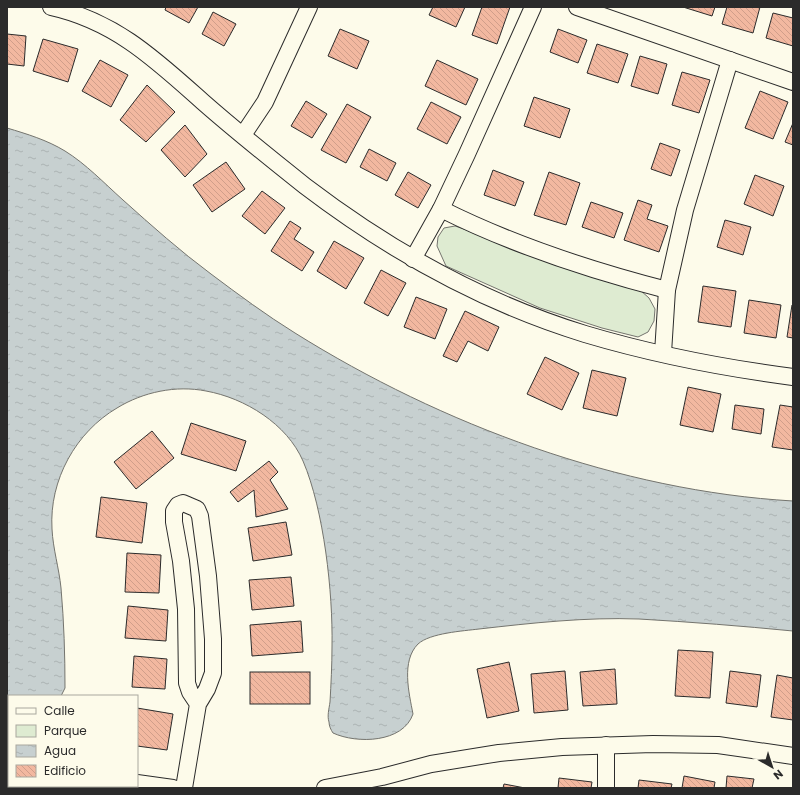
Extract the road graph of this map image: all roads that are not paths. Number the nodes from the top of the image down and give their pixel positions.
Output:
1 (51, 7) edge
2 (309, 7) edge
3 (533, 7) edge
4 (578, 7) edge
5 (82, 11) edge
6 (730, 60) junction
7 (793, 82) edge
8 (243, 136) junction
9 (441, 209) junction
10 (413, 259) junction
11 (667, 290) junction
12 (662, 353) junction
13 (793, 377) edge
14 (198, 704) junction
15 (606, 746) junction
16 (793, 756) edge
17 (382, 782) edge
18 (138, 783) edge
19 (172, 788) edge
20 (184, 788) edge
21 (325, 788) edge
22 (606, 788) edge

1 - 5 street
2 - 8 street
3 - 9 street
4 - 6 street
5 - 8 street
6 - 7 street
6 - 11 street
8 - 10 street
9 - 10 street
9 - 11 street
10 - 12 street
11 - 12 street
12 - 13 street
14 - 14 street
14 - 20 street
15 - 16 street
15 - 17 street
15 - 22 street
17 - 21 street
18 - 19 street

